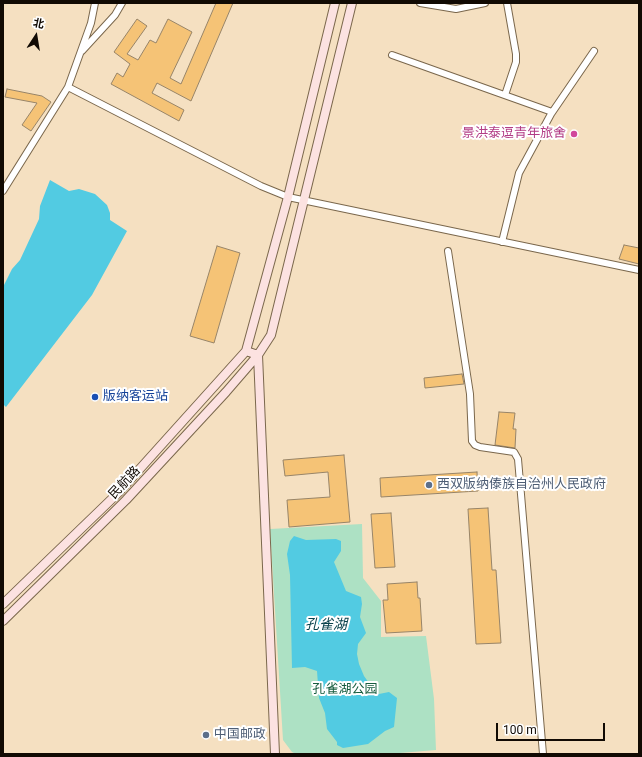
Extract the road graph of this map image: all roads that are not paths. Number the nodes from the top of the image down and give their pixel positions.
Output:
1 (96, 3) edge
2 (122, 3) edge
3 (335, 3) edge
4 (352, 3) edge
5 (420, 3) edge
6 (485, 3) edge
7 (507, 3) edge
8 (594, 51) dead end
9 (80, 54) junction
10 (392, 55) dead end
11 (68, 87) junction
12 (505, 96) junction
13 (552, 112) junction
14 (3, 191) edge
15 (288, 197) junction
16 (302, 201) junction
17 (502, 242) junction
18 (448, 250) dead end
19 (639, 270) edge
20 (246, 351) junction
21 (258, 355) junction
22 (3, 604) edge
23 (3, 621) edge
24 (275, 754) edge
25 (543, 754) edge

1 - 9 street
2 - 9 street
3 - 15 main road
4 - 16 main road, 民航路
5 - 6 street
7 - 12 street
8 - 13 street
9 - 11 street
10 - 12 street
11 - 14 street
11 - 15 street
12 - 13 street
13 - 17 street
15 - 16 street
15 - 20 main road
16 - 17 street
16 - 21 main road, 民航路
17 - 19 street
18 - 25 street
20 - 21 main road
20 - 22 main road, 民航路
21 - 23 main road, 民航路
21 - 24 main road

